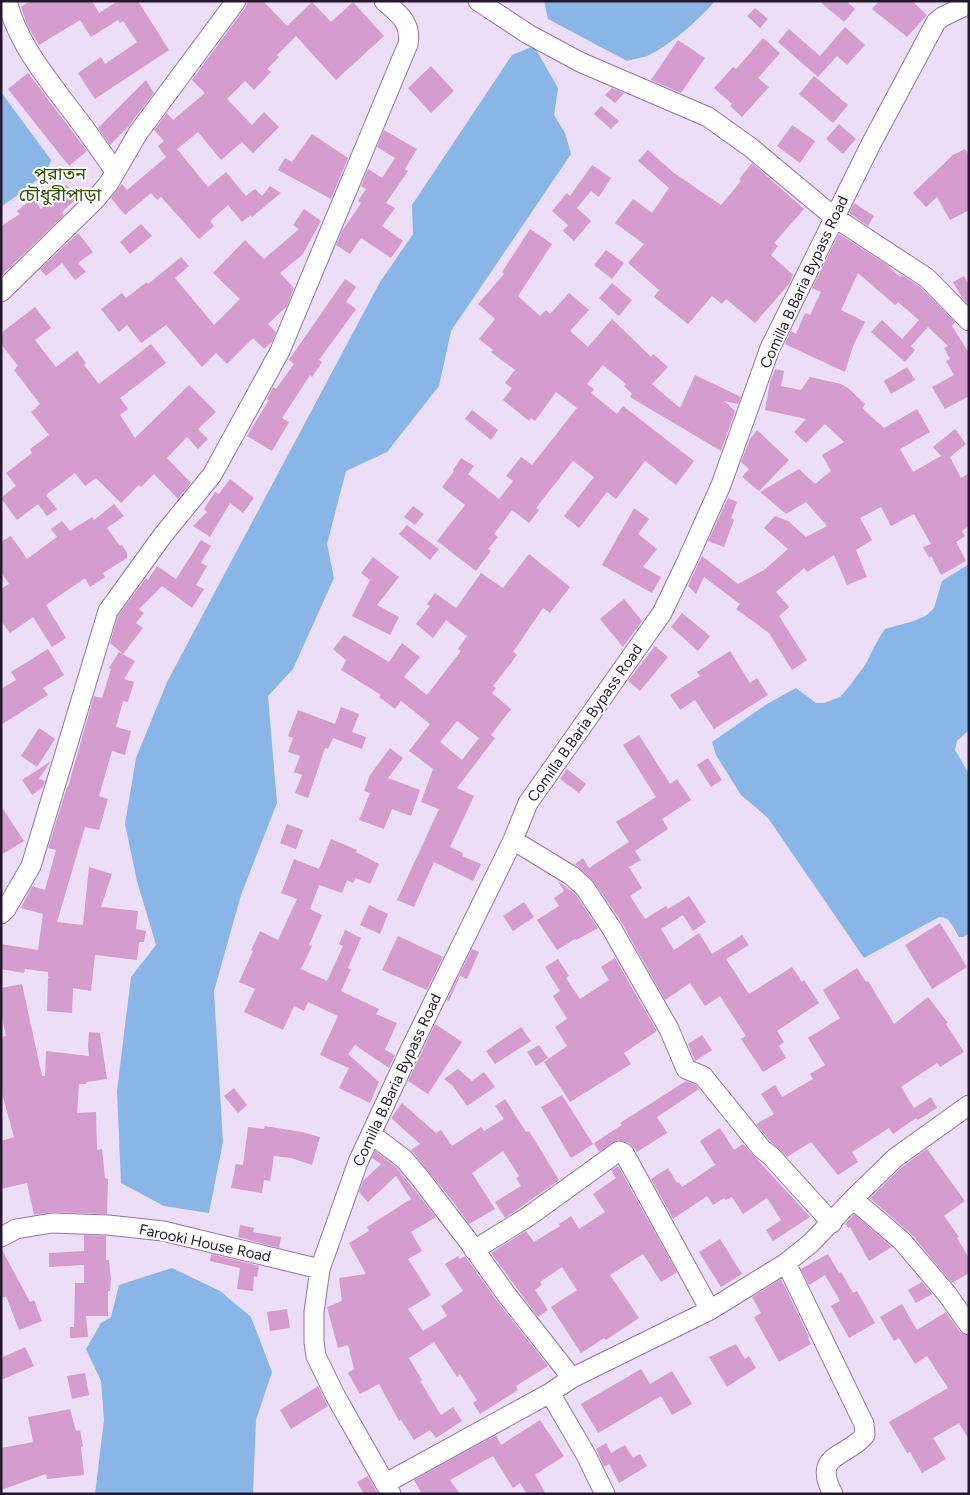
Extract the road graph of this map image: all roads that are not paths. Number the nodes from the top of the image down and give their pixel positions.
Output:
1 (7, 1) edge
2 (236, 1) edge
3 (384, 1) edge
4 (478, 1) edge
5 (969, 4) edge
6 (115, 170) junction
7 (834, 217) junction
8 (1, 292) edge
9 (969, 321) edge
10 (513, 840) junction
11 (1, 914) edge
12 (969, 1105) edge
13 (371, 1134) junction
14 (853, 1198) junction
15 (832, 1222) junction
16 (1, 1237) edge
17 (474, 1250) junction
18 (786, 1262) junction
19 (320, 1269) junction
20 (710, 1310) junction
21 (969, 1325) edge
22 (572, 1378) junction
23 (550, 1393) junction
24 (389, 1488) edge
25 (605, 1494) edge
26 (833, 1494) edge

1 - 6 street
2 - 6 street
3 - 11 street
4 - 7 street
5 - 7 street, Comilla B.Baria Bypass Road
6 - 8 street
7 - 9 street
7 - 10 street, Comilla B.Baria Bypass Road
10 - 13 street, Comilla B.Baria Bypass Road
10 - 15 street
12 - 14 street
13 - 17 street
13 - 19 street, Comilla B.Baria Bypass Road
14 - 15 street
14 - 21 street
15 - 18 street
16 - 19 street, Farooki House Road
17 - 20 street
17 - 22 street
18 - 20 street
18 - 26 street
19 - 24 street, Comilla B.Baria Bypass Road
20 - 22 street
22 - 23 street
23 - 24 street
23 - 25 street

